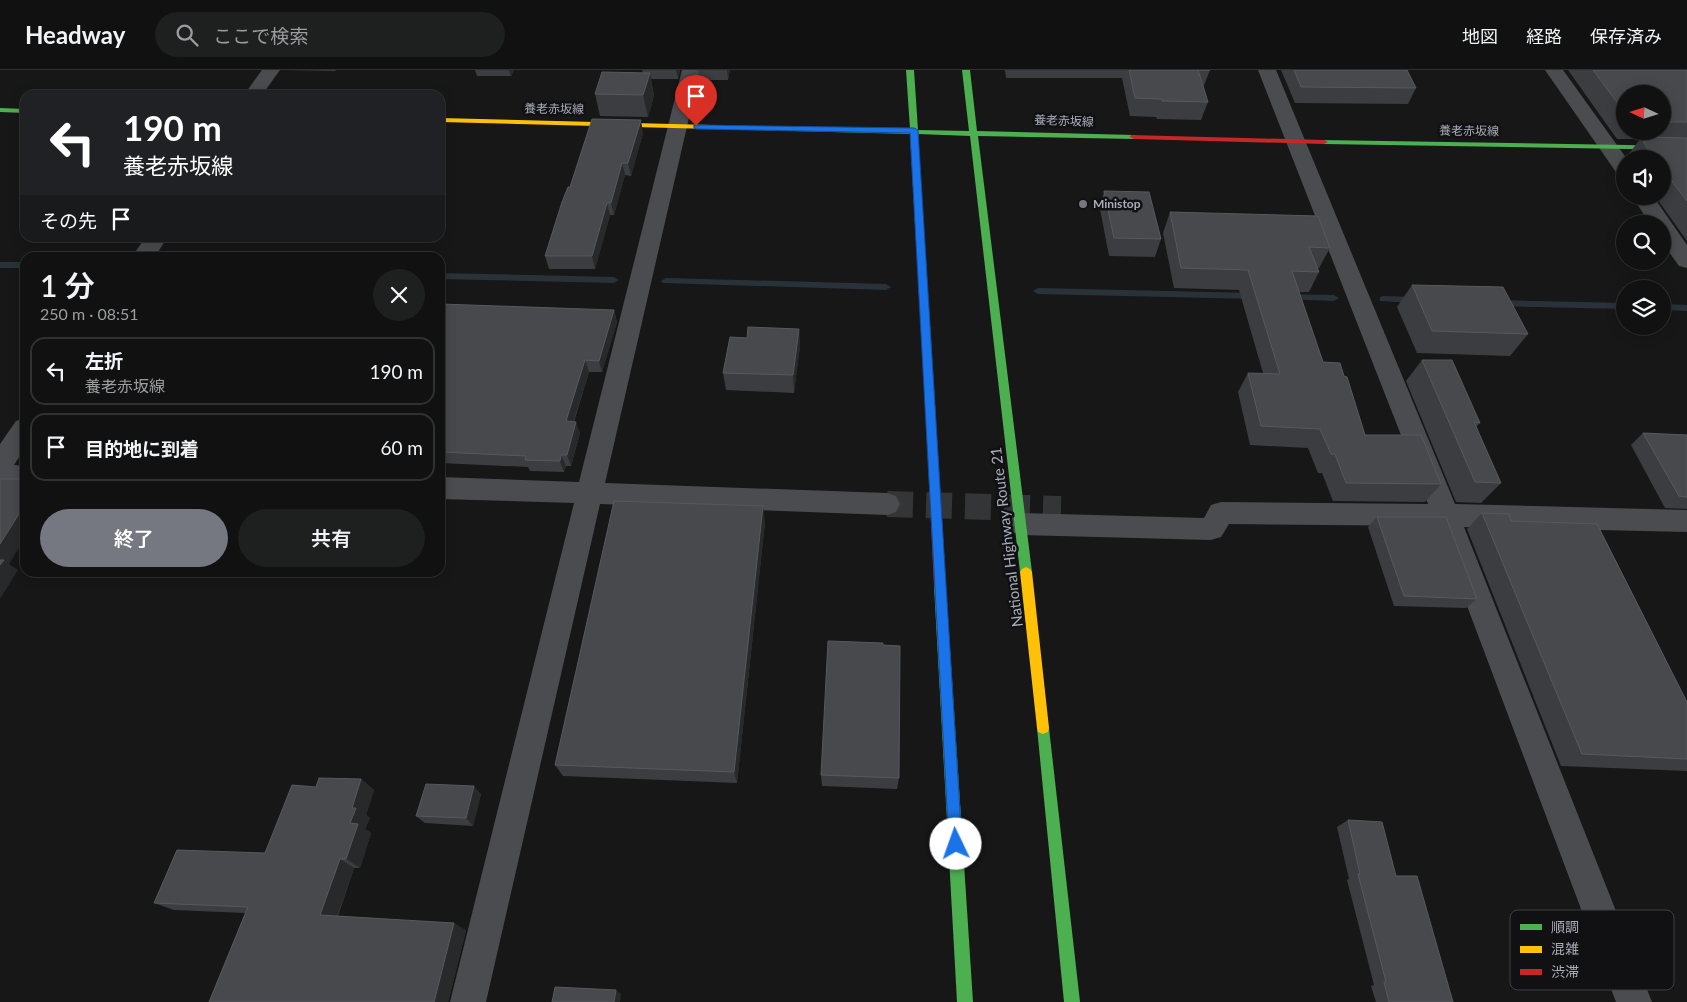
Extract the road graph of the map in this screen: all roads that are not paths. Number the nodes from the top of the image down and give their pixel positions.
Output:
1 (271, 70) edge
2 (691, 70) edge
3 (910, 70) edge
4 (966, 70) edge
5 (1266, 70) edge
6 (1554, 70) edge
7 (257, 90) edge
8 (0, 110) edge
9 (20, 111) edge
10 (445, 120) edge
11 (677, 126) junction
12 (914, 130) junction
13 (973, 132) junction
14 (1294, 141) junction
15 (1609, 147) junction
16 (1687, 148) edge
17 (1616, 158) edge
18 (1671, 238) edge
19 (1687, 261) edge
20 (20, 435) edge
21 (0, 464) edge
22 (0, 476) edge
23 (20, 476) edge
24 (445, 488) edge
25 (589, 493) junction
26 (886, 504) tunnel mouth
27 (1061, 509) tunnel mouth
28 (1221, 513) junction
29 (1446, 515) junction
30 (1687, 521) edge
31 (1021, 524) junction
32 (1598, 910) edge
33 (1629, 990) edge
34 (468, 1002) edge
35 (965, 1002) edge
36 (1072, 1002) edge
37 (1634, 1002) edge

1 - 7 street
2 - 11 street
3 - 12 main road
4 - 13 main road, National Highway Route 21
5 - 14 street
6 - 15 street
8 - 9 main road
10 - 11 main road, 養老赤坂線
11 - 12 main road, 養老赤坂線
11 - 25 street
12 - 13 main road, 養老赤坂線
12 - 35 main road
13 - 14 main road, 養老赤坂線
13 - 31 main road, National Highway Route 21
14 - 15 main road, 養老赤坂線
14 - 29 street
15 - 16 main road, 養老赤坂線
15 - 17 street
18 - 19 street
20 - 21 street
22 - 23 street
24 - 25 street
25 - 26 street
25 - 34 street
27 - 28 street
28 - 29 street
28 - 31 street
29 - 30 street
29 - 32 street
31 - 36 main road, National Highway Route 21
33 - 37 street

